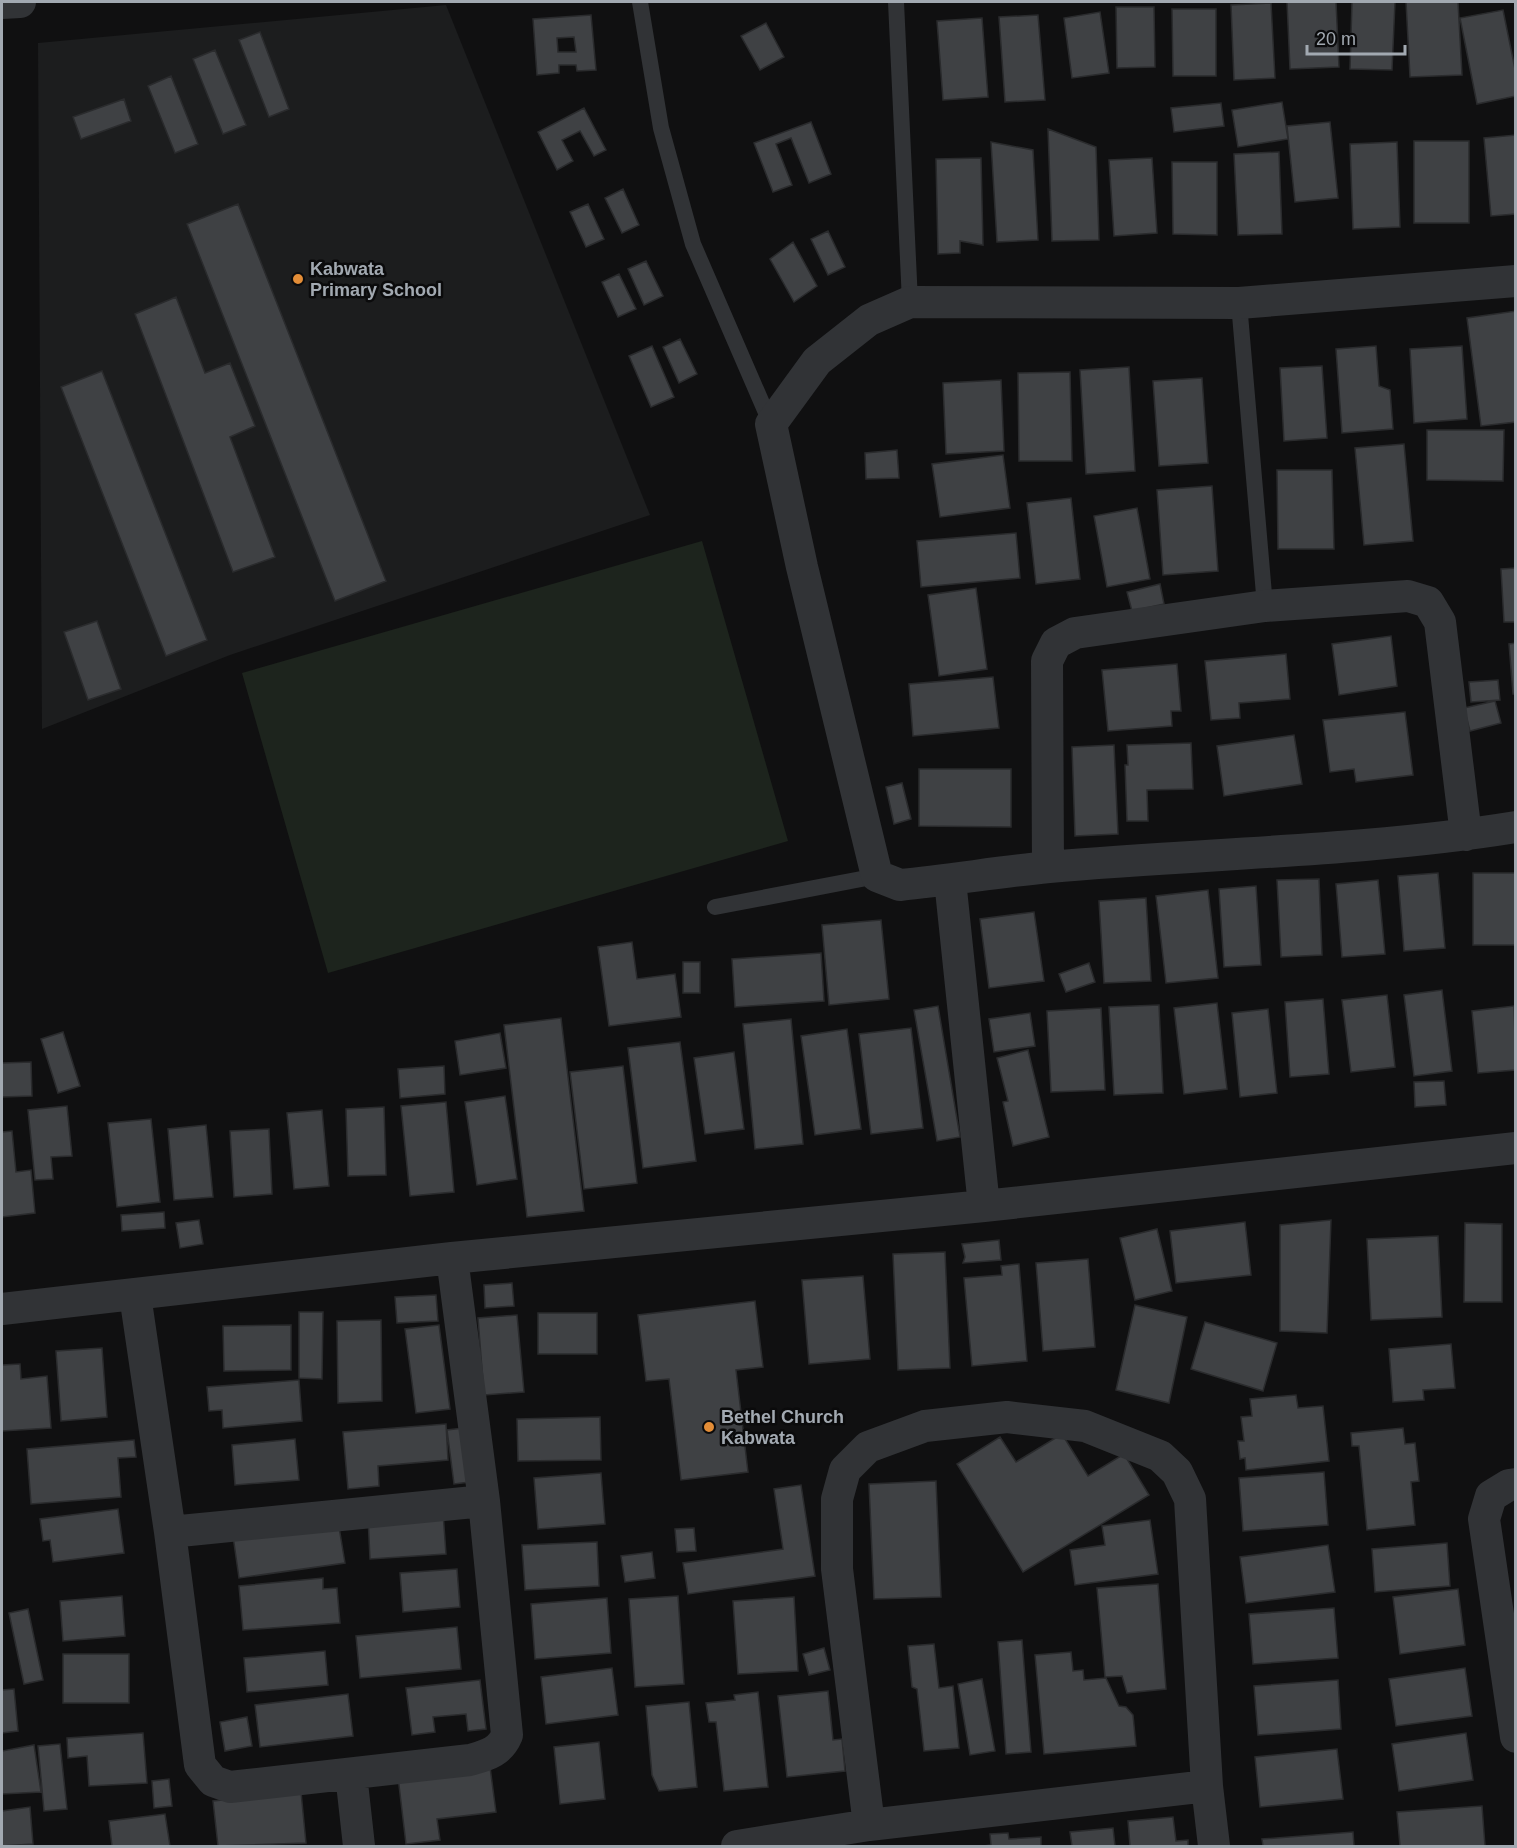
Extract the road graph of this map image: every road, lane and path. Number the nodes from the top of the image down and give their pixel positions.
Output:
1 (20, 2) edge
2 (640, 2) edge
3 (896, 2) edge
4 (2, 3) edge
5 (1515, 281) edge
6 (910, 302) junction
7 (1239, 303) junction
8 (771, 424) junction
9 (1265, 606) junction
10 (1515, 827) edge
11 (1466, 835) junction
12 (1048, 867) junction
13 (877, 876) junction
14 (950, 880) junction
15 (715, 907) dead end
16 (1515, 1148) edge
17 (984, 1206) junction
18 (452, 1258) junction
19 (135, 1295) junction
20 (2, 1310) edge
21 (1515, 1484) edge
22 (484, 1501) junction
23 (170, 1532) junction
24 (1515, 1737) edge
25 (351, 1774) junction
26 (1207, 1786) junction
27 (869, 1825) junction
28 (359, 1846) edge
29 (738, 1846) edge
30 (1214, 1846) edge

1 - 4 street
2 - 8 lane
3 - 6 lane
5 - 7 street
6 - 7 street
6 - 8 street
7 - 9 lane
8 - 13 street
9 - 11 street
9 - 12 street
10 - 11 street
11 - 12 street
12 - 14 street
13 - 14 street
13 - 15 lane
14 - 17 street
16 - 17 street
17 - 18 street
18 - 19 street
18 - 22 street
19 - 20 street
19 - 23 street
21 - 24 street
22 - 23 street
22 - 25 street
23 - 25 street
25 - 28 street
26 - 27 street
26 - 27 street
26 - 30 street
27 - 29 street

